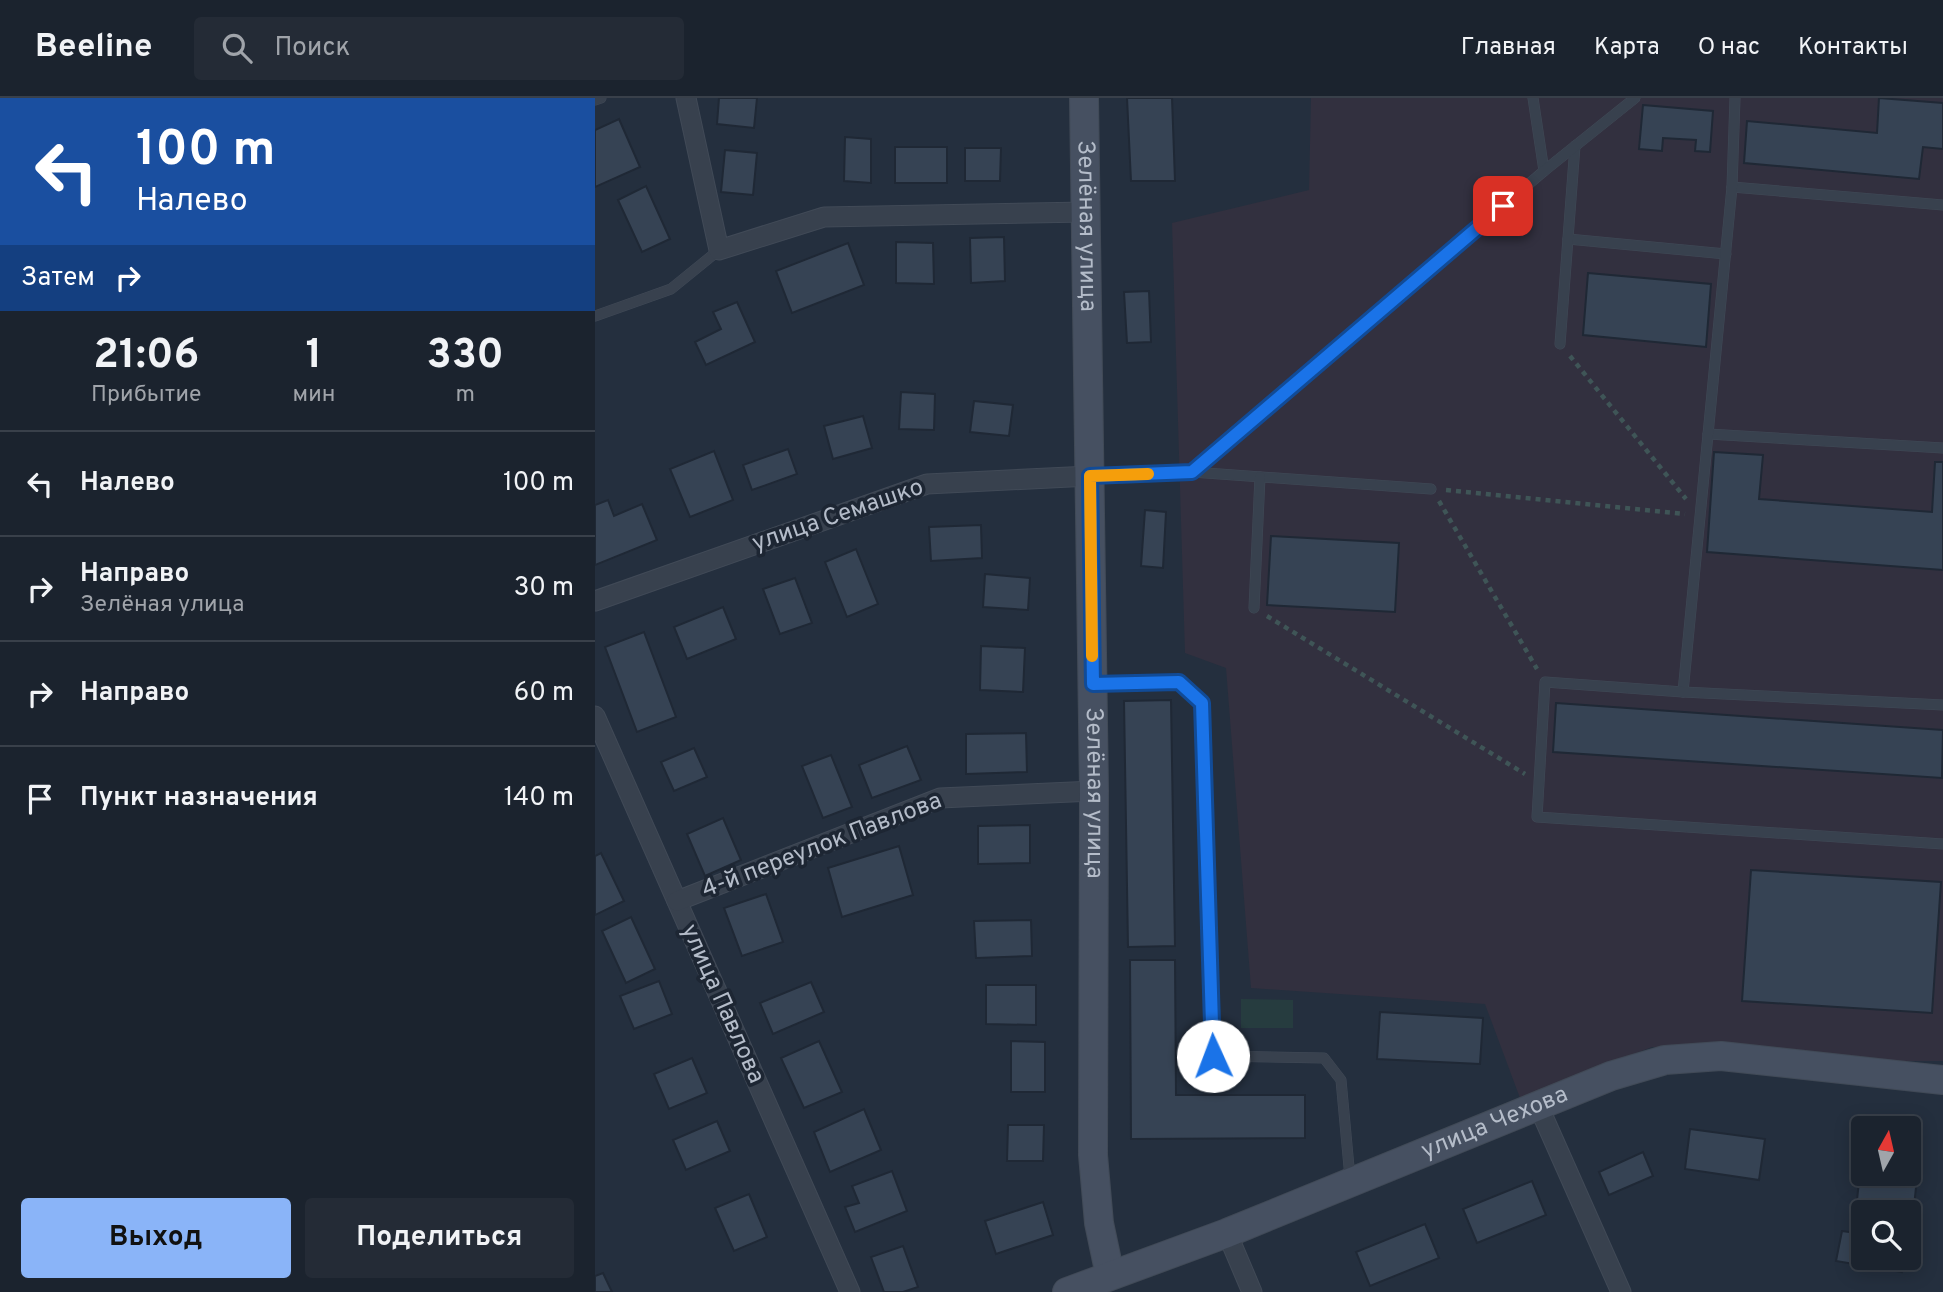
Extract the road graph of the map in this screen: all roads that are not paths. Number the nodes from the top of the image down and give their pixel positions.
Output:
1 (601, 98) edge
2 (686, 98) edge
3 (1084, 98) edge
4 (1533, 98) edge
5 (1635, 98) edge
6 (1735, 98) edge
7 (595, 100) edge
8 (1574, 146) junction
9 (1544, 171) junction
10 (1732, 187) junction
11 (1943, 205) edge
12 (1086, 212) junction
13 (1568, 239) junction
14 (719, 250) junction
15 (1725, 254) junction
16 (595, 316) edge
17 (1560, 344) road end
18 (1708, 434) junction
19 (1943, 448) edge
20 (1192, 472) junction
21 (1090, 476) junction
22 (1260, 477) junction
23 (1431, 489) road end
24 (595, 601) edge
25 (1254, 608) road end
26 (1093, 684) junction
27 (1683, 692) junction
28 (1943, 705) edge
29 (595, 716) edge
30 (1094, 791) junction
31 (1943, 845) edge
32 (677, 901) junction
33 (1943, 1080) edge
34 (1538, 1105) junction
35 (1351, 1182) junction
36 (1227, 1233) junction
37 (1110, 1275) junction
38 (850, 1292) edge
39 (1067, 1292) edge
40 (1252, 1292) edge
41 (1621, 1292) edge

1 - 7 lane
2 - 14 street
3 - 12 street, Зелёная улица
4 - 9 lane
5 - 8 lane
6 - 10 lane
8 - 9 lane
8 - 13 lane
9 - 20 lane
10 - 11 lane
10 - 15 lane
12 - 14 street
12 - 21 street, Зелёная улица
13 - 15 lane
13 - 17 lane
14 - 16 lane
15 - 18 lane
18 - 19 lane
18 - 27 lane
20 - 21 lane
20 - 22 lane
21 - 24 street, улица Семашко
21 - 26 street, Зелёная улица
22 - 23 lane
22 - 25 lane
26 - 30 street, Зелёная улица
26 - 35 lane
27 - 28 lane
27 - 31 lane
29 - 32 street, улица Павлова
30 - 32 street, 4-й переулок Павлова
30 - 37 street, Зелёная улица
32 - 38 street, улица Павлова
33 - 34 street, улица Чехова
34 - 35 street, улица Чехова
34 - 41 street
35 - 36 street, улица Чехова
36 - 37 street, улица Чехова
36 - 40 street
37 - 39 street, улица Чехова

